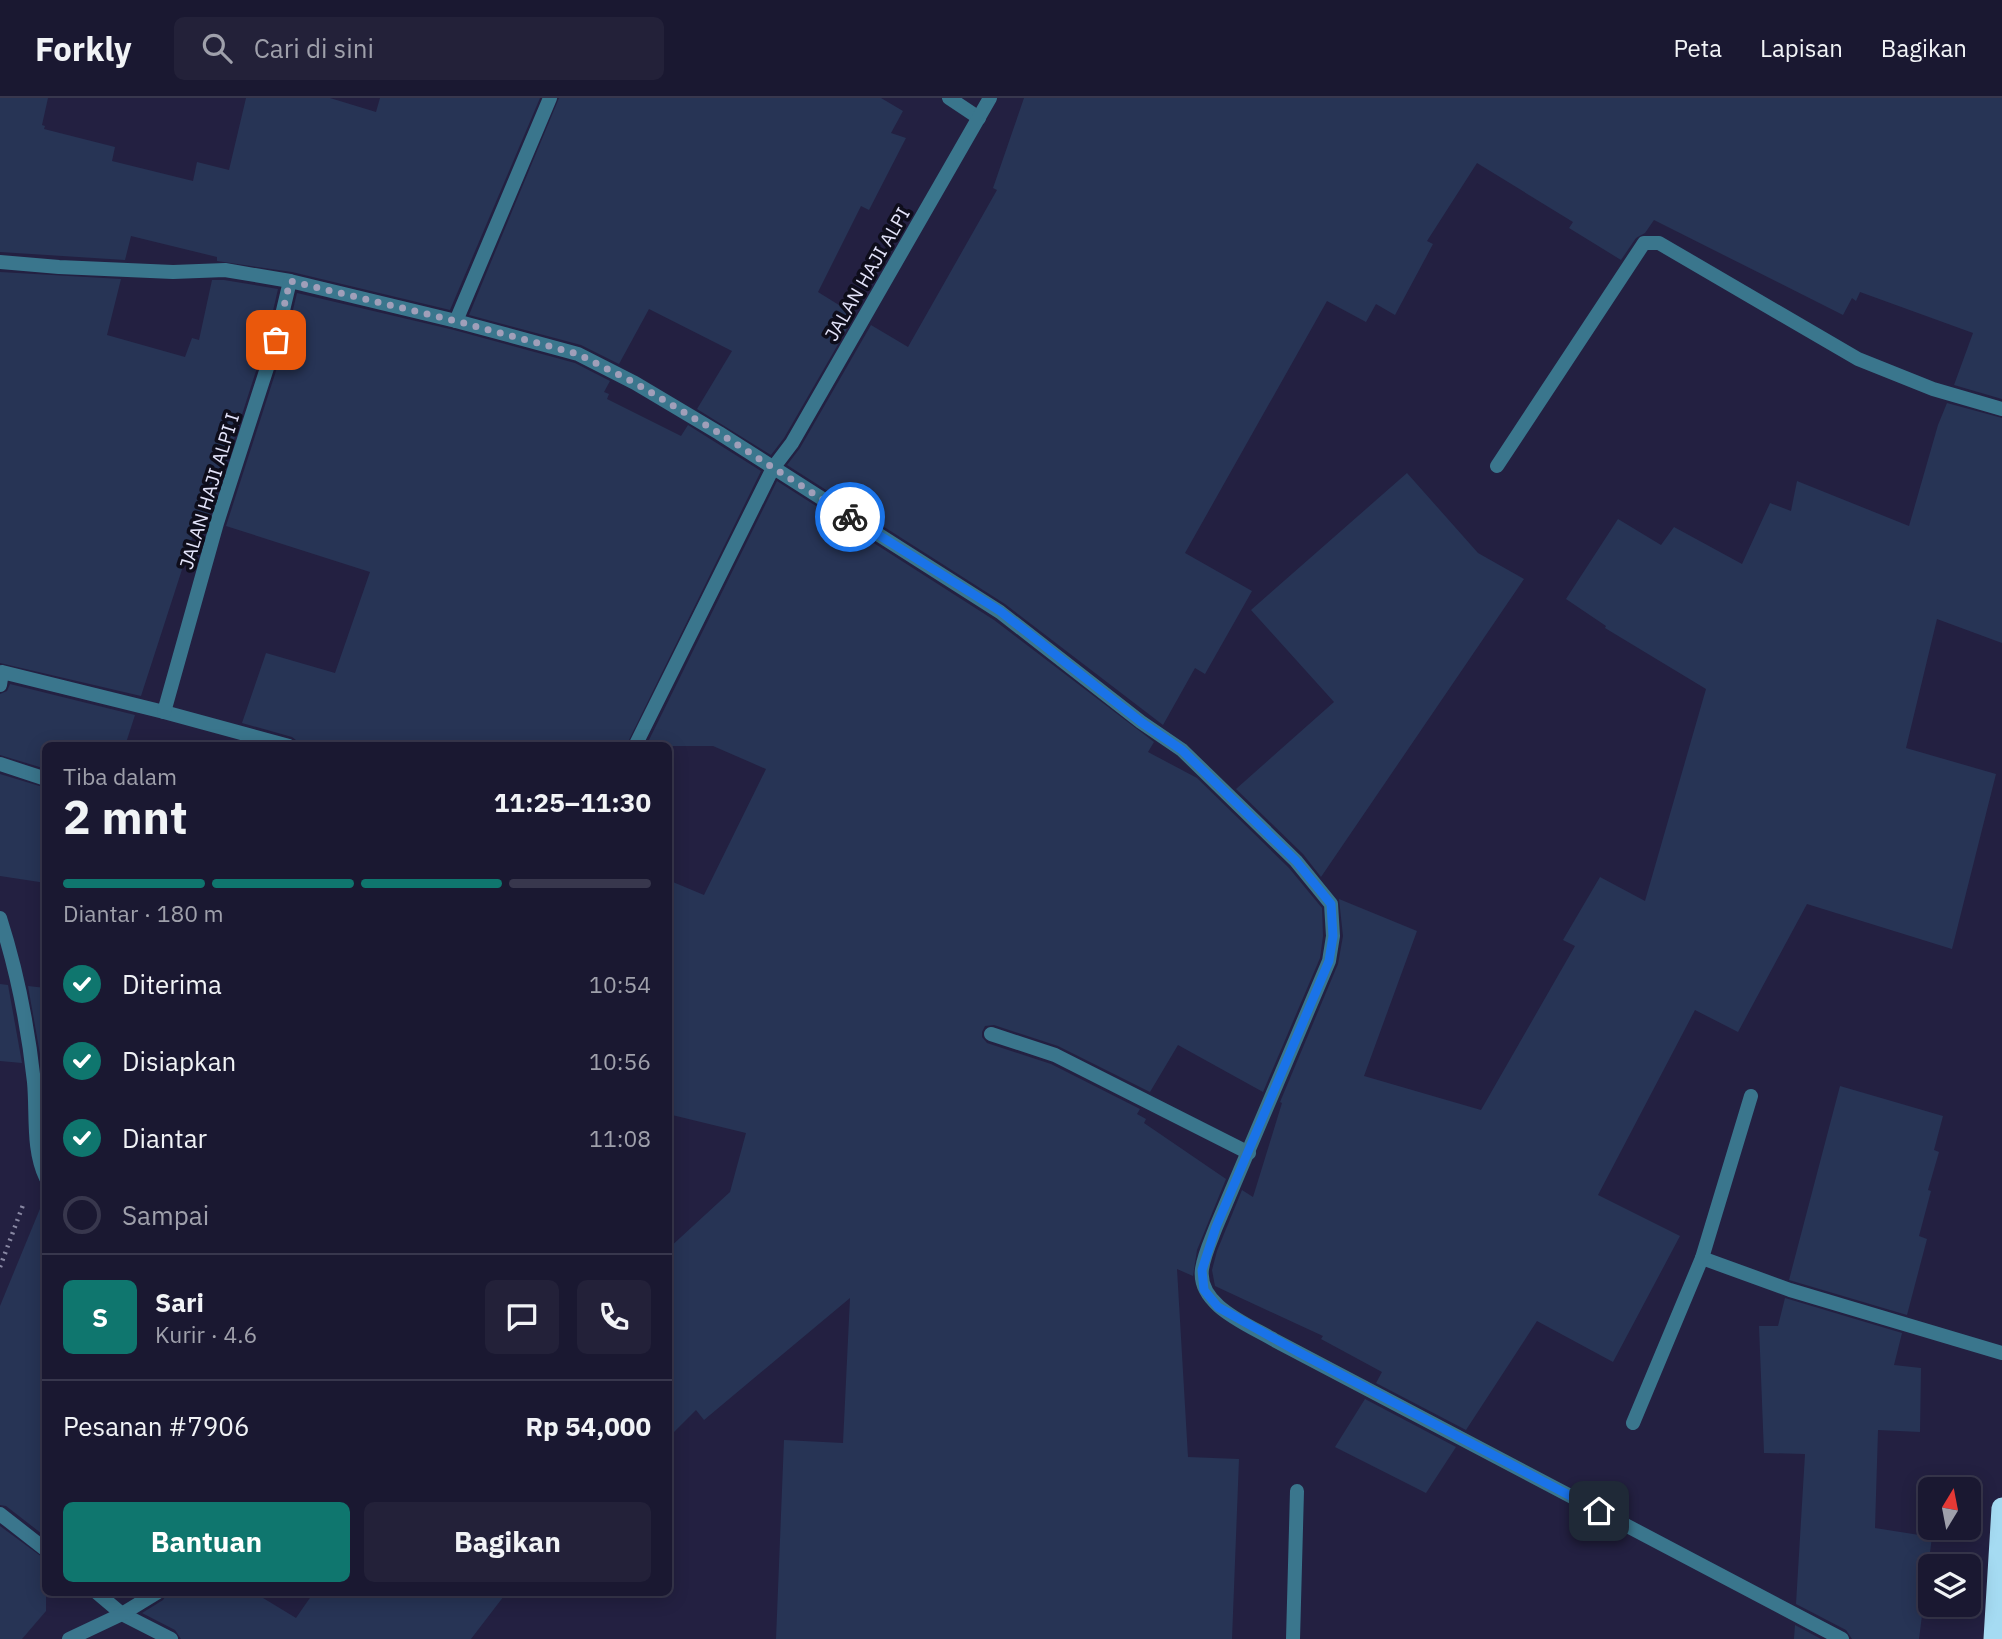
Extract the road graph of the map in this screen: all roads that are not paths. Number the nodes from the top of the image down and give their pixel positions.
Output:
1 (550, 98) edge
2 (949, 98) edge
3 (990, 98) edge
4 (979, 118) junction
5 (0, 262) edge
6 (290, 281) junction
7 (456, 321) junction
8 (2002, 409) edge
9 (1497, 466) dead end
10 (773, 468) junction
11 (0, 685) edge
12 (164, 712) junction
13 (274, 742) edge
14 (637, 742) edge
15 (0, 764) edge
16 (42, 778) edge
17 (0, 918) edge
18 (991, 1034) dead end
19 (39, 1082) edge
20 (1751, 1096) dead end
21 (1249, 1153) junction
22 (42, 1169) edge
23 (1702, 1258) junction
24 (2002, 1353) edge
25 (1633, 1423) dead end
26 (1297, 1491) dead end
27 (2002, 1508) edge
28 (0, 1514) edge
29 (42, 1547) edge
30 (101, 1596) edge
31 (151, 1596) edge
32 (122, 1614) junction
33 (69, 1639) edge
34 (172, 1639) edge
35 (1293, 1639) edge
36 (1842, 1639) edge
37 (1994, 1639) edge

1 - 7 street
2 - 4 street
3 - 4 street, JALAN HAJI ALPI
4 - 10 street, JALAN HAJI ALPI
5 - 6 street
6 - 7 street
6 - 12 street, JALAN HAJI ALPI I
7 - 10 street
8 - 9 street
10 - 14 street, JALAN HAJI ALPI
10 - 21 street
11 - 12 street
12 - 13 street
15 - 16 street
17 - 19 street
18 - 21 street
19 - 22 street
20 - 23 street
21 - 36 street
23 - 24 street
23 - 25 street
26 - 35 street
27 - 37 highway
28 - 29 street
30 - 32 street
31 - 32 street
32 - 33 street
32 - 34 street

